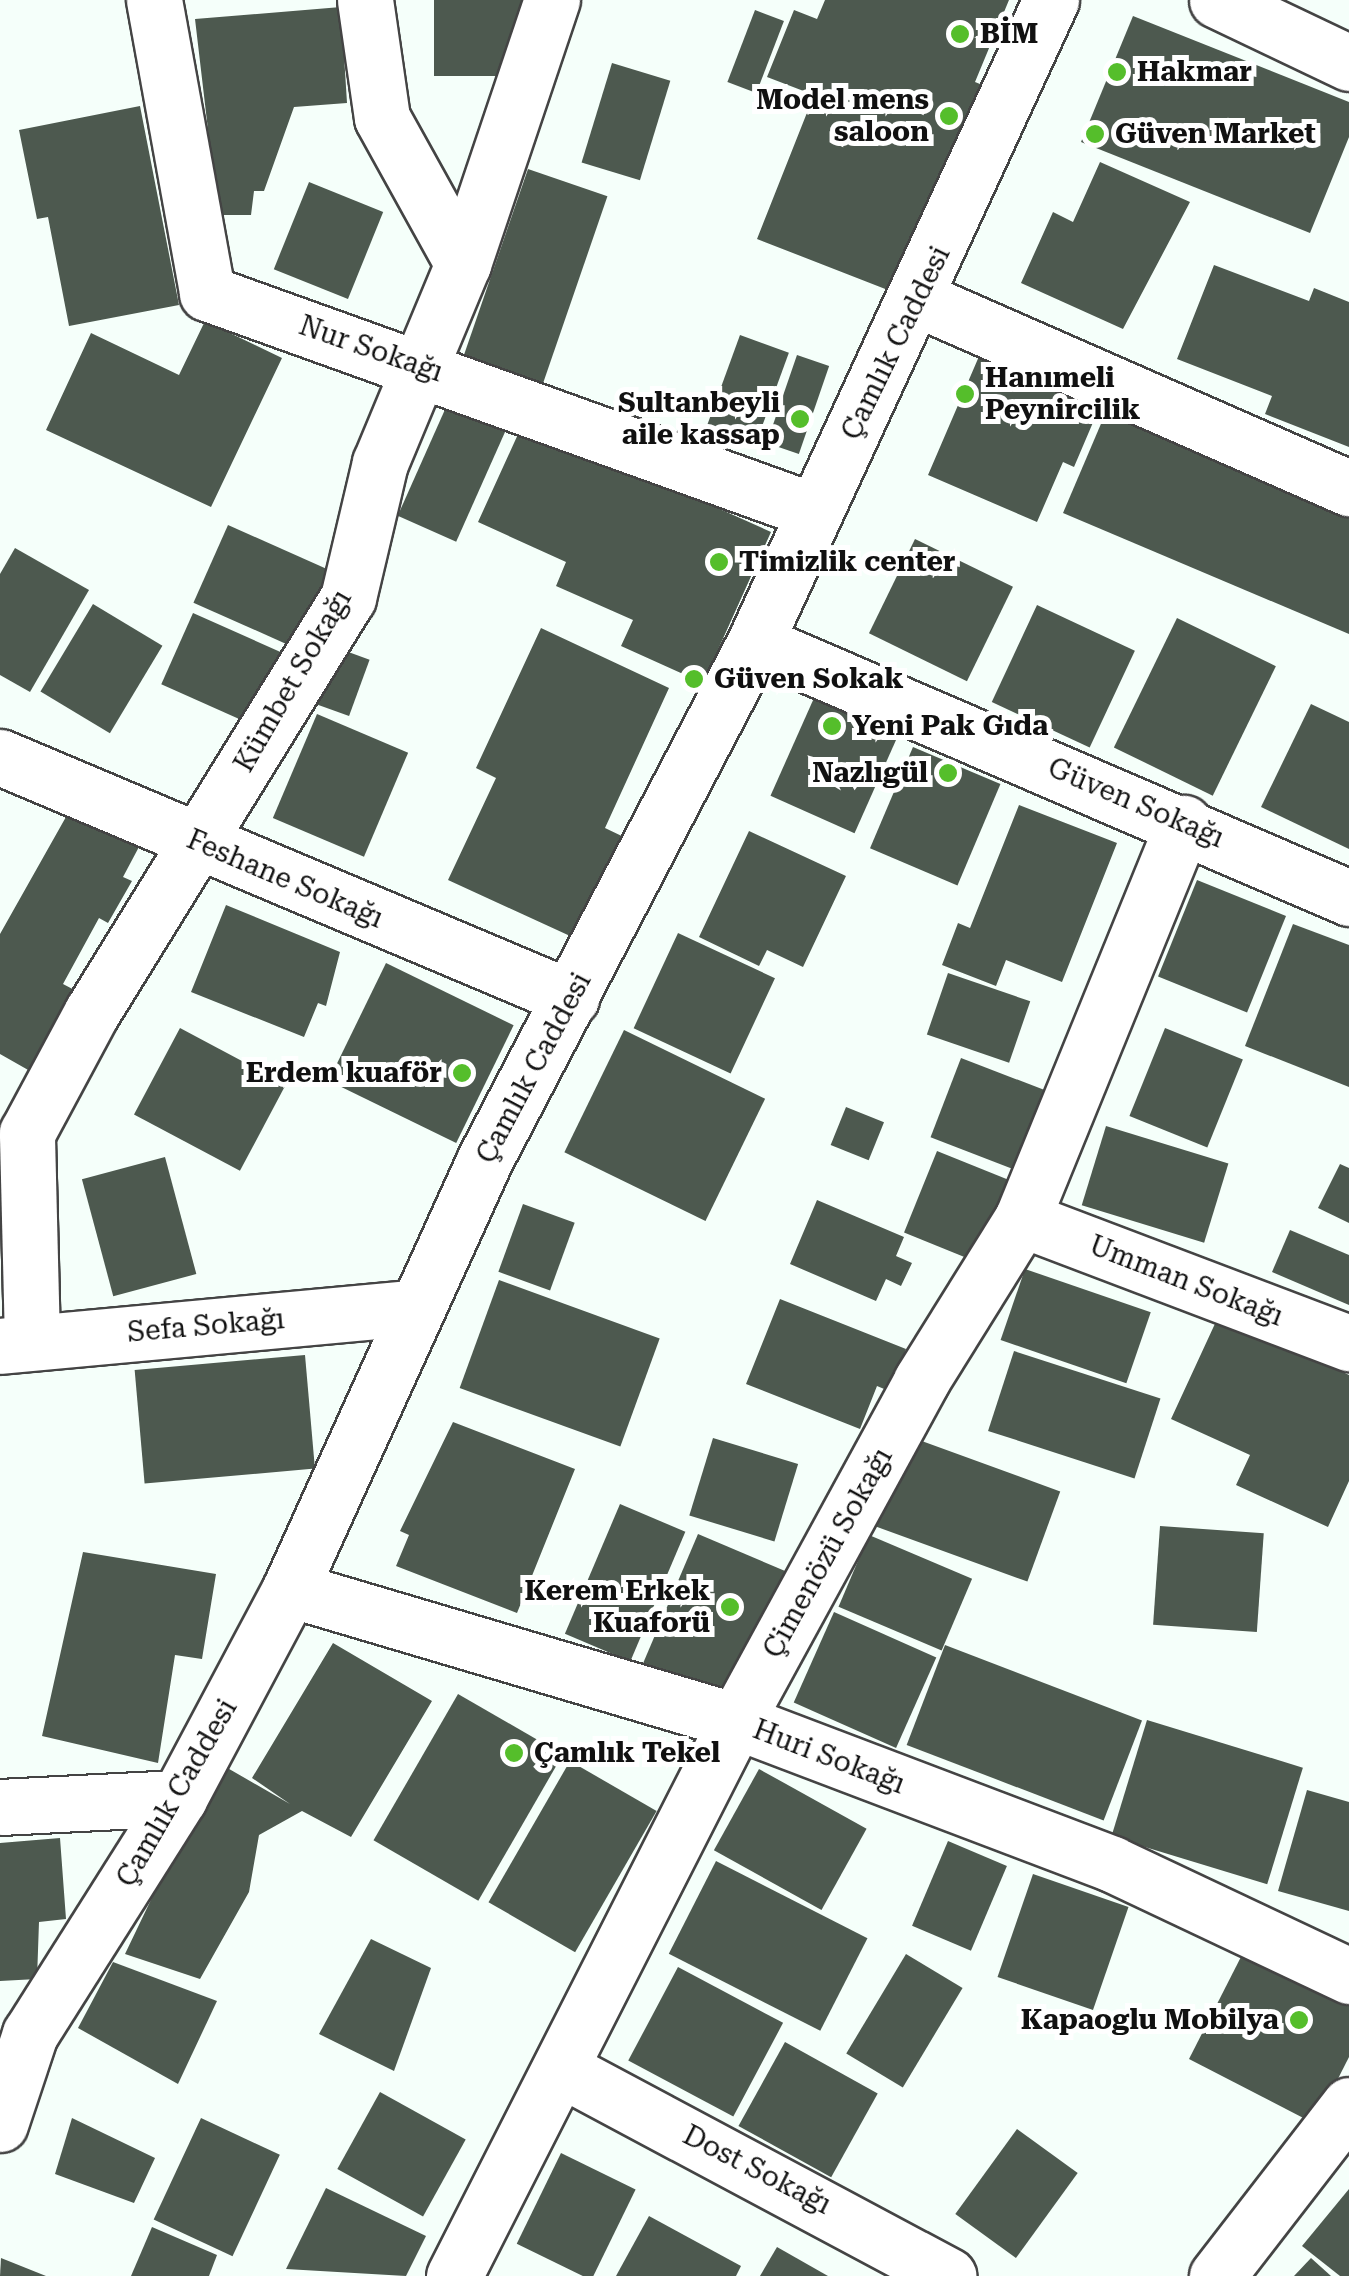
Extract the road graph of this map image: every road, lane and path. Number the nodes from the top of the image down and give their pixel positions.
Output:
1 (154, 0) edge
2 (365, 0) edge
3 (552, 0) edge
4 (1051, 0) edge
5 (1217, 0) edge
6 (1349, 63) edge
7 (463, 264) junction
8 (918, 299) junction
9 (416, 364) junction
10 (1349, 488) edge
11 (814, 511) junction
12 (755, 642) junction
13 (0, 757) edge
14 (1184, 823) junction
15 (196, 843) junction
16 (1349, 898) edge
17 (572, 998) junction
18 (1022, 1218) junction
19 (413, 1308) junction
20 (1349, 1343) edge
21 (16, 1344) edge
22 (290, 1589) junction
23 (736, 1721) junction
24 (179, 1798) junction
25 (0, 1807) edge
26 (1349, 1976) edge
27 (563, 2070) junction
28 (1349, 2105) edge
29 (1, 2119) edge
30 (454, 2276) edge
31 (948, 2276) edge
32 (1217, 2276) edge

1 - 9 street, Nur Sokağı
2 - 7 street
3 - 7 street, Kümbet Sokağı
4 - 8 street, Çamlık Caddesi
5 - 6 street
7 - 9 street, Kümbet Sokağı
8 - 10 street
8 - 11 street, Çamlık Caddesi
9 - 11 street, Nur Sokağı
9 - 15 street, Kümbet Sokağı
11 - 12 street, Çamlık Caddesi
12 - 14 street, Güven Sokağı
12 - 17 street, Çamlık Caddesi
13 - 15 street, Feshane Sokağı
14 - 16 street, Güven Sokağı
14 - 18 street, Çimenözü Sokağı
15 - 17 street, Feshane Sokağı
15 - 21 street, Kümbet Sokağı
17 - 19 street, Çamlık Caddesi
18 - 20 street, Umman Sokağı
18 - 23 street, Çimenözü Sokağı
19 - 21 street, Sefa Sokağı
19 - 22 street, Çamlık Caddesi
22 - 23 street, Huri Sokağı
22 - 24 street, Çamlık Caddesi
23 - 26 street, Huri Sokağı
23 - 27 street, Çimenözü Sokağı
24 - 25 street
24 - 29 street, Çamlık Caddesi
27 - 30 street, Çimenözü Sokağı
27 - 31 street, Dost Sokağı
28 - 32 street

